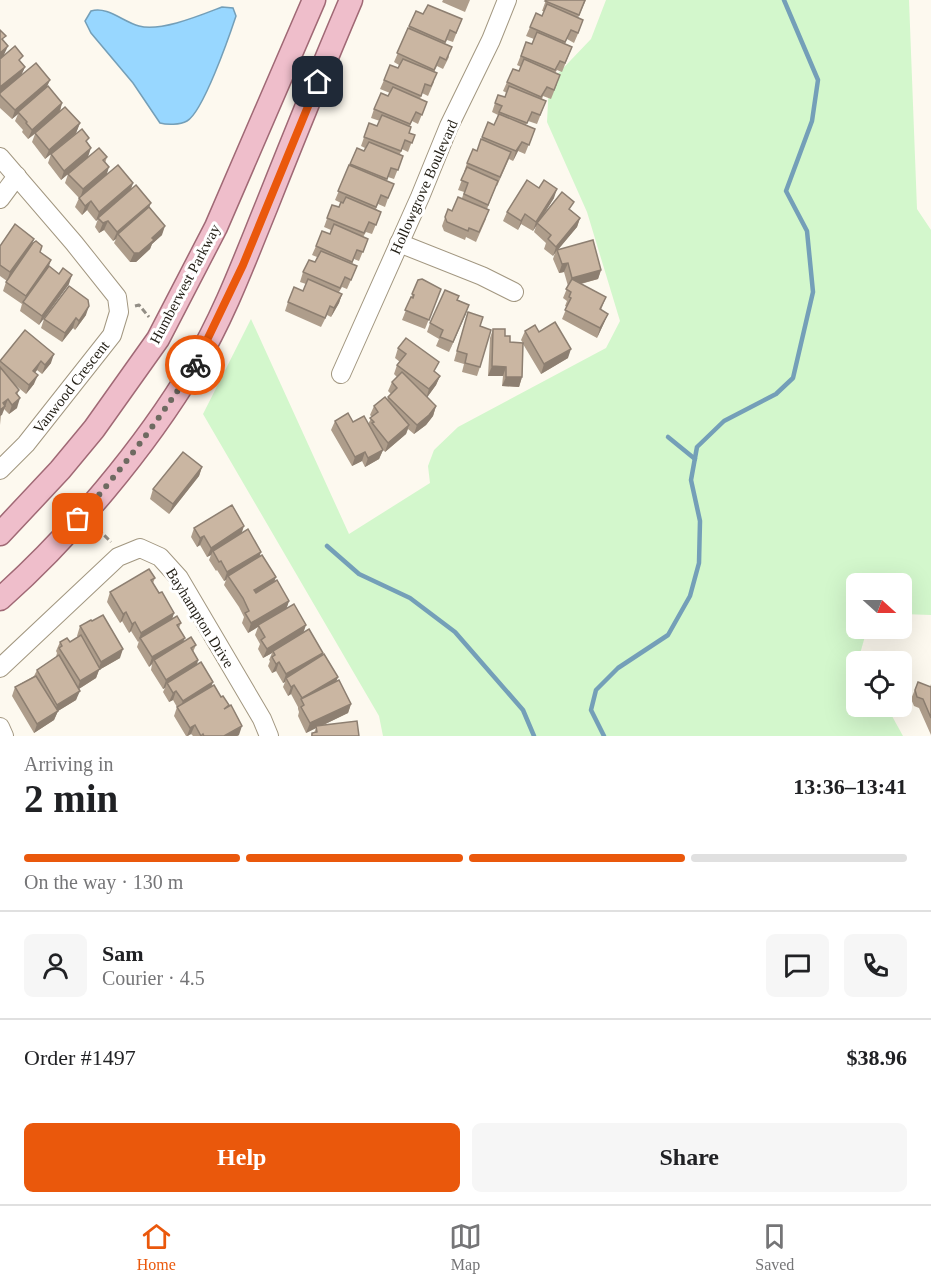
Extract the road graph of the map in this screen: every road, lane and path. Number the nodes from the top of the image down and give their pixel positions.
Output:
1 (314, 0) edge
2 (351, 0) edge
3 (507, 0) edge
4 (0, 157) edge
5 (17, 176) junction
6 (0, 199) edge
7 (399, 243) junction
8 (514, 292) dead end
9 (341, 374) dead end
10 (0, 470) edge
11 (0, 534) edge
12 (0, 599) edge
13 (0, 668) edge
14 (0, 727) edge
15 (4, 736) edge
16 (269, 736) edge

1 - 11 main road, Humberwest Parkway
2 - 12 main road
3 - 7 street, Hollowgrove Boulevard
4 - 5 street, Vanwood Crescent
5 - 6 street
5 - 10 street, Vanwood Crescent
7 - 8 street
7 - 9 street, Hollowgrove Boulevard
13 - 16 street, Bayhampton Drive
14 - 15 street

